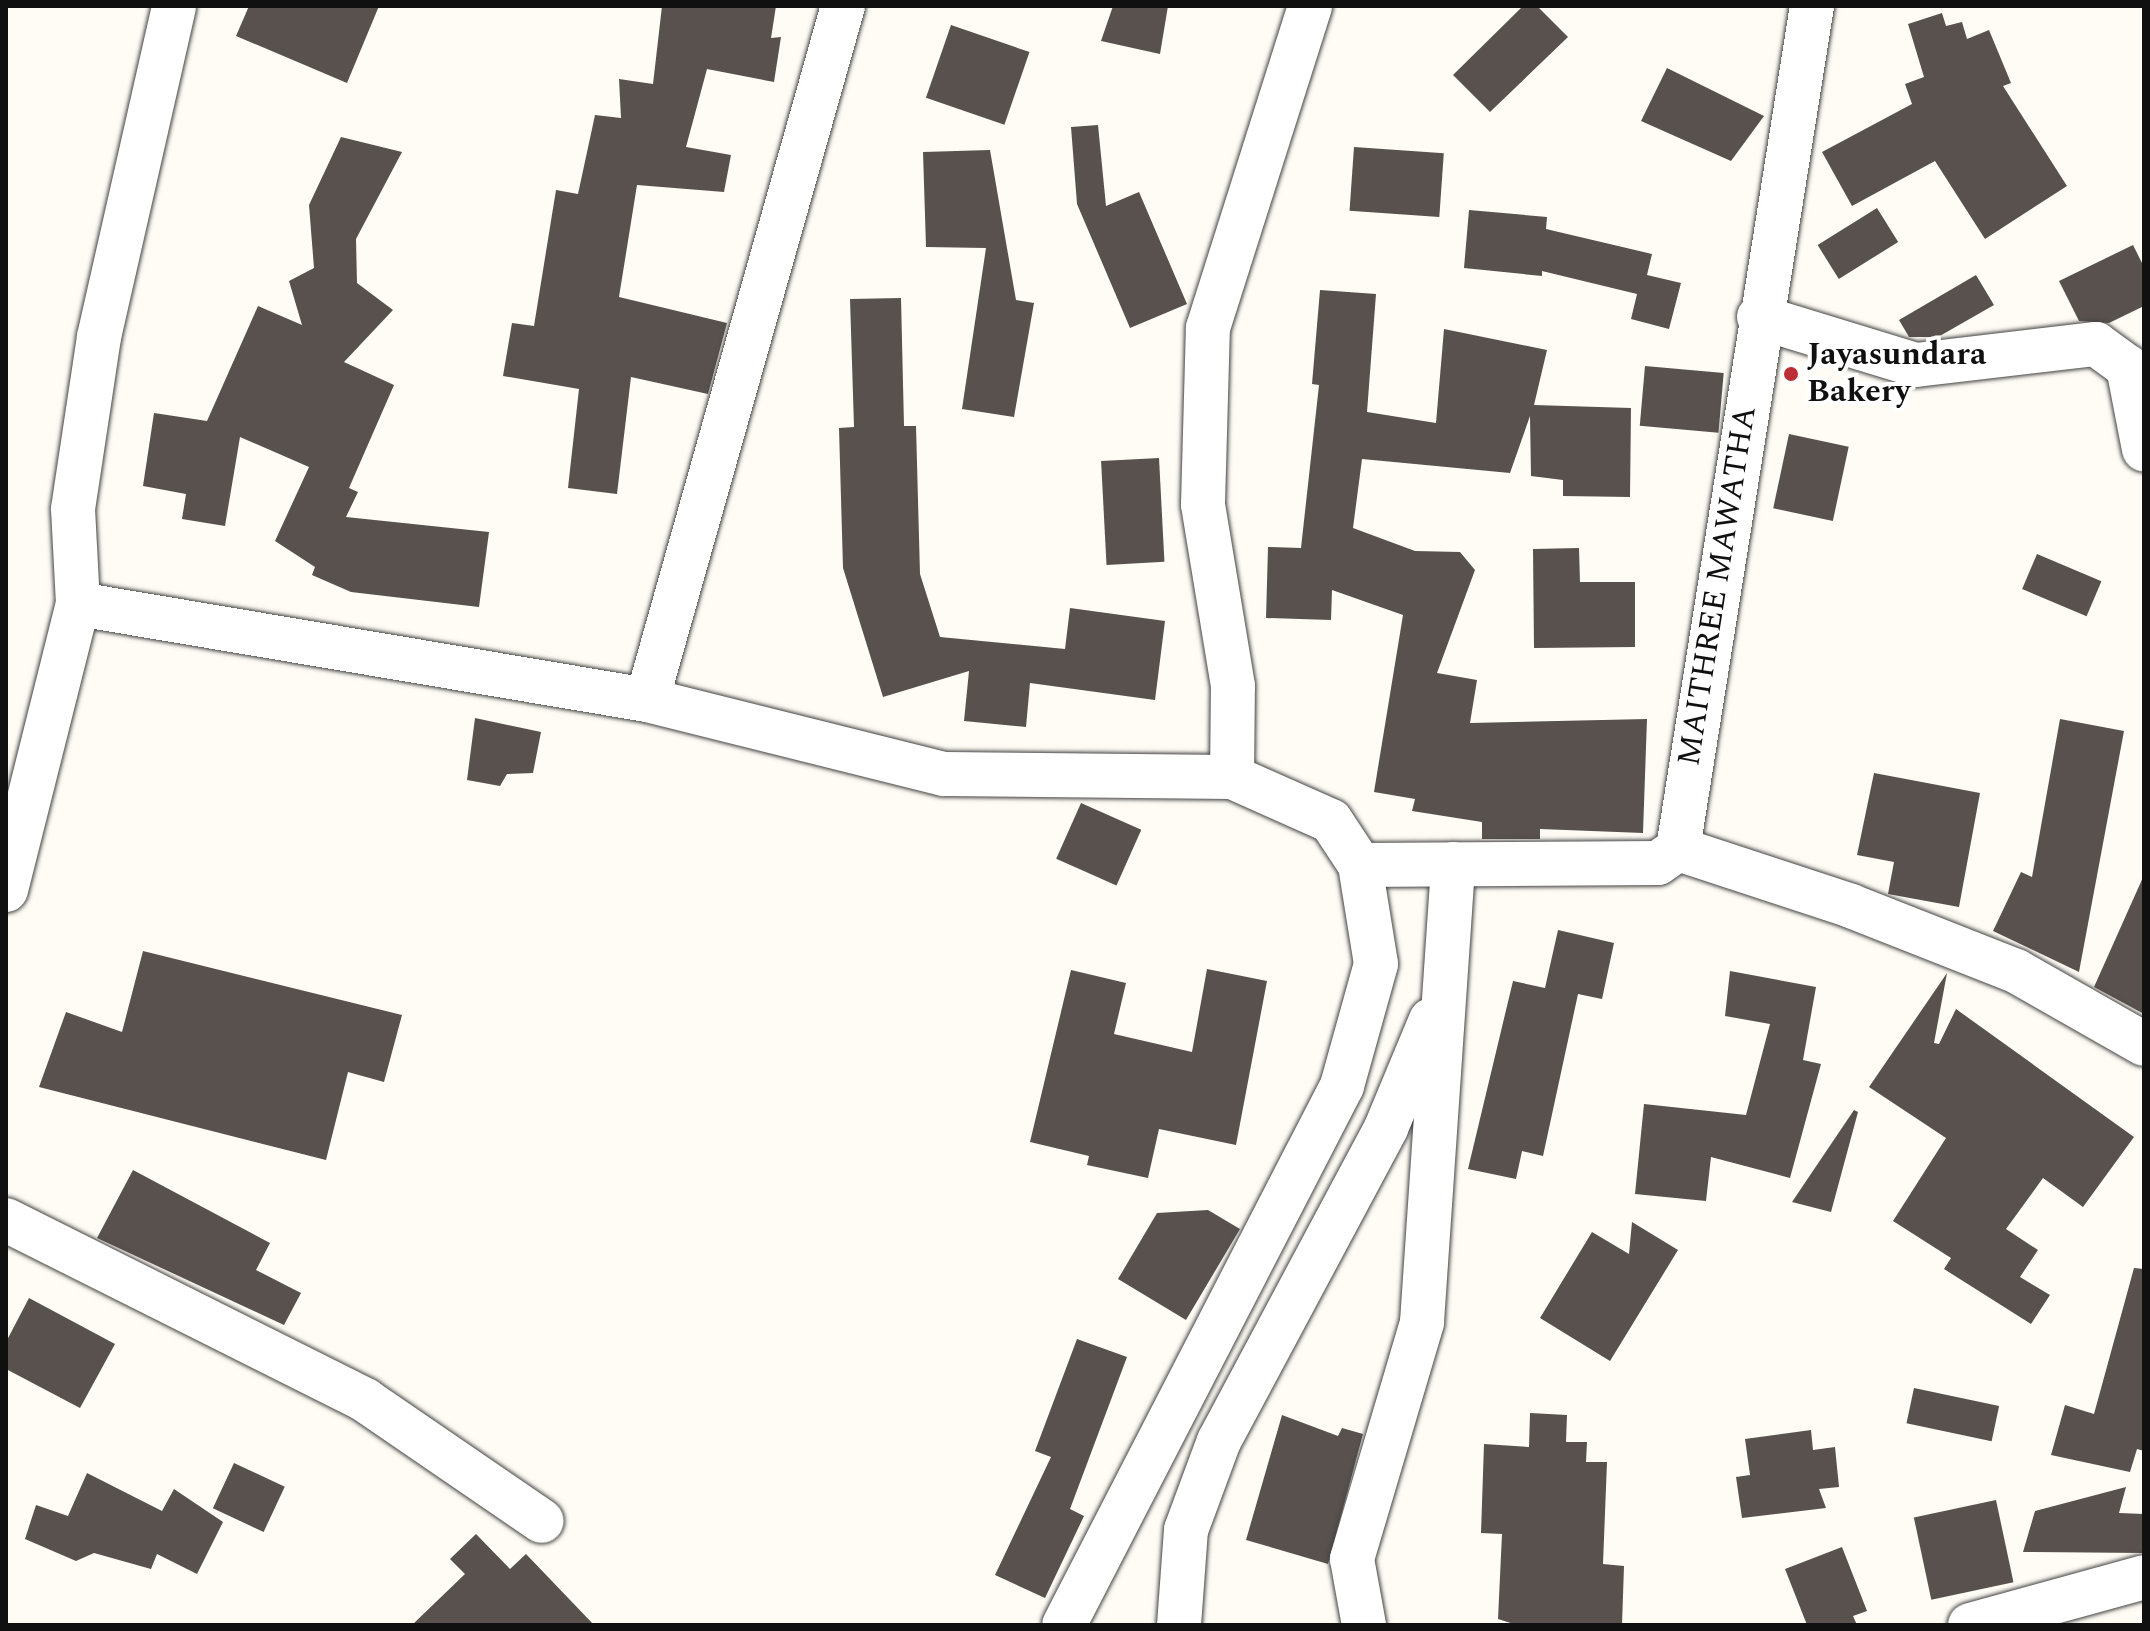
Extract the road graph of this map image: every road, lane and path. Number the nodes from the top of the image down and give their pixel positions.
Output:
1 (174, 6) edge
2 (843, 6) edge
3 (1310, 6) edge
4 (1812, 6) edge
5 (1759, 317) junction
6 (2144, 449) edge
7 (78, 604) junction
8 (647, 700) junction
9 (1232, 777) junction
10 (1678, 849) junction
11 (1453, 864) junction
12 (1360, 865) junction
13 (6, 890) edge
14 (1446, 985) junction
15 (2144, 1044) edge
16 (6, 1220) edge
17 (542, 1521) dead end
18 (2144, 1577) edge
19 (1064, 1625) edge
20 (1179, 1625) edge
21 (1364, 1625) edge
22 (1970, 1625) edge

1 - 7 street
2 - 8 street
3 - 9 street
4 - 5 street, MAITHREE MAWATHA
5 - 6 street
5 - 10 street, MAITHREE MAWATHA
7 - 8 street
7 - 13 street
8 - 9 street
9 - 12 street
10 - 11 street
10 - 15 street
11 - 12 street
11 - 14 street
12 - 19 street
14 - 20 street
14 - 21 street
16 - 17 street
18 - 22 street

